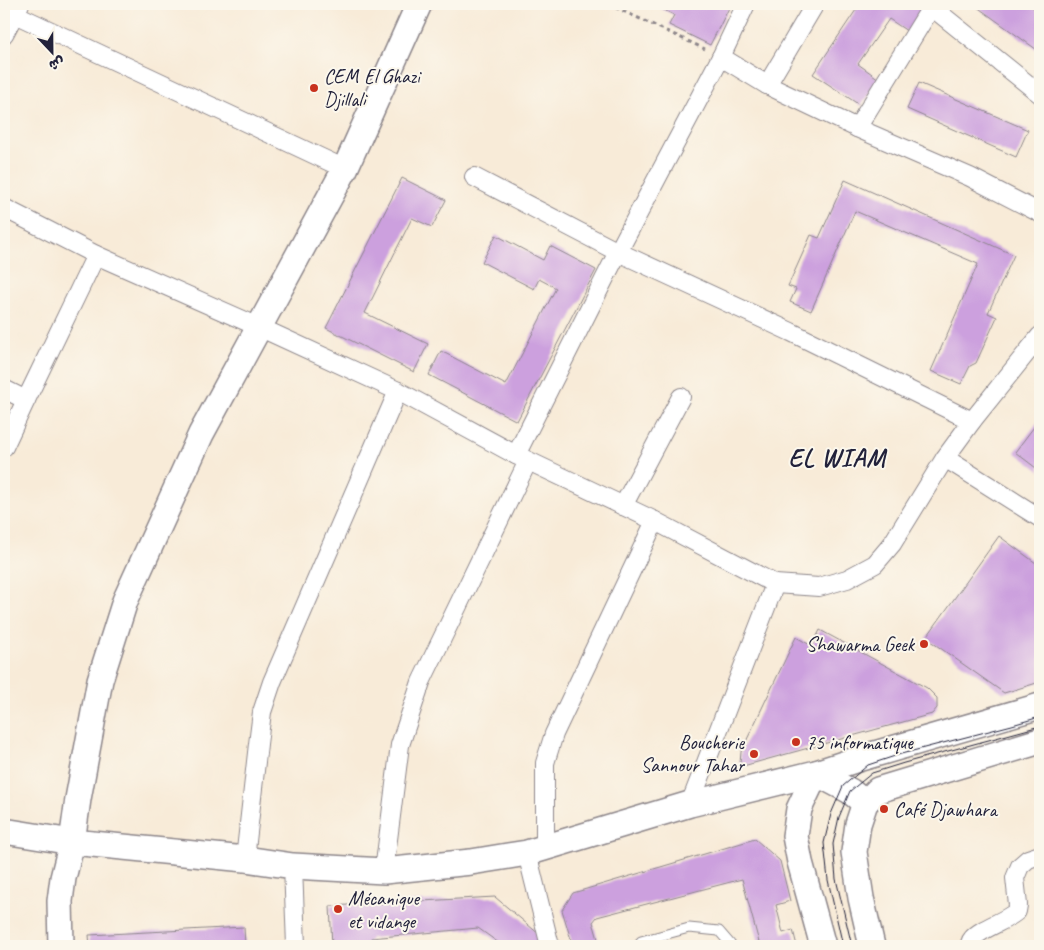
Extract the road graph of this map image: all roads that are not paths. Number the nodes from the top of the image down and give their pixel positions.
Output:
1 (419, 4) edge
2 (746, 4) edge
3 (815, 4) edge
4 (930, 5) edge
5 (13, 9) edge
6 (4, 34) edge
7 (721, 56) junction
8 (767, 85) junction
9 (1040, 94) edge
10 (856, 128) junction
11 (345, 169) junction
12 (474, 177) dead end
13 (4, 208) edge
14 (1040, 213) edge
15 (618, 252) junction
16 (96, 255) junction
17 (259, 327) junction
18 (1040, 336) edge
19 (4, 389) edge
20 (398, 390) junction
21 (681, 397) dead end
22 (26, 400) junction
23 (972, 421) junction
24 (4, 447) edge
25 (522, 458) junction
26 (945, 458) junction
27 (623, 506) junction
28 (1040, 518) edge
29 (655, 521) junction
30 (775, 584) junction
31 (1040, 706) edge
32 (1040, 742) edge
33 (816, 773) junction
34 (864, 803) junction
35 (690, 804) junction
36 (4, 831) edge
37 (72, 842) junction
38 (536, 851) junction
39 (1040, 855) edge
40 (245, 859) junction
41 (293, 866) junction
42 (384, 871) junction
43 (640, 941) dead end
44 (61, 946) edge
45 (296, 946) edge
46 (550, 946) edge
47 (732, 946) edge
48 (823, 946) edge
49 (872, 946) edge
50 (969, 946) edge

1 - 11 main road
2 - 7 street
3 - 8 street
4 - 9 street
4 - 10 street
5 - 6 street
5 - 11 street
7 - 8 street
7 - 15 street
8 - 10 street
10 - 14 street
11 - 17 main road
12 - 15 street
13 - 16 street
15 - 23 street
15 - 25 street
16 - 17 street
16 - 22 street
17 - 20 street
17 - 37 main road
18 - 23 street
19 - 22 street
20 - 25 street
20 - 40 street
21 - 27 street
22 - 24 street
23 - 26 street
25 - 27 street
25 - 42 street
26 - 28 street
26 - 30 street
27 - 29 street
29 - 30 street
29 - 38 street
30 - 35 street
31 - 33 main road
32 - 34 main road
33 - 34 main road
33 - 35 main road
33 - 48 main road
34 - 49 main road
35 - 38 main road
36 - 37 main road
37 - 40 main road
37 - 44 main road
38 - 42 main road
38 - 46 street
39 - 50 street
40 - 41 main road
41 - 42 main road
41 - 45 street
43 - 47 lane

